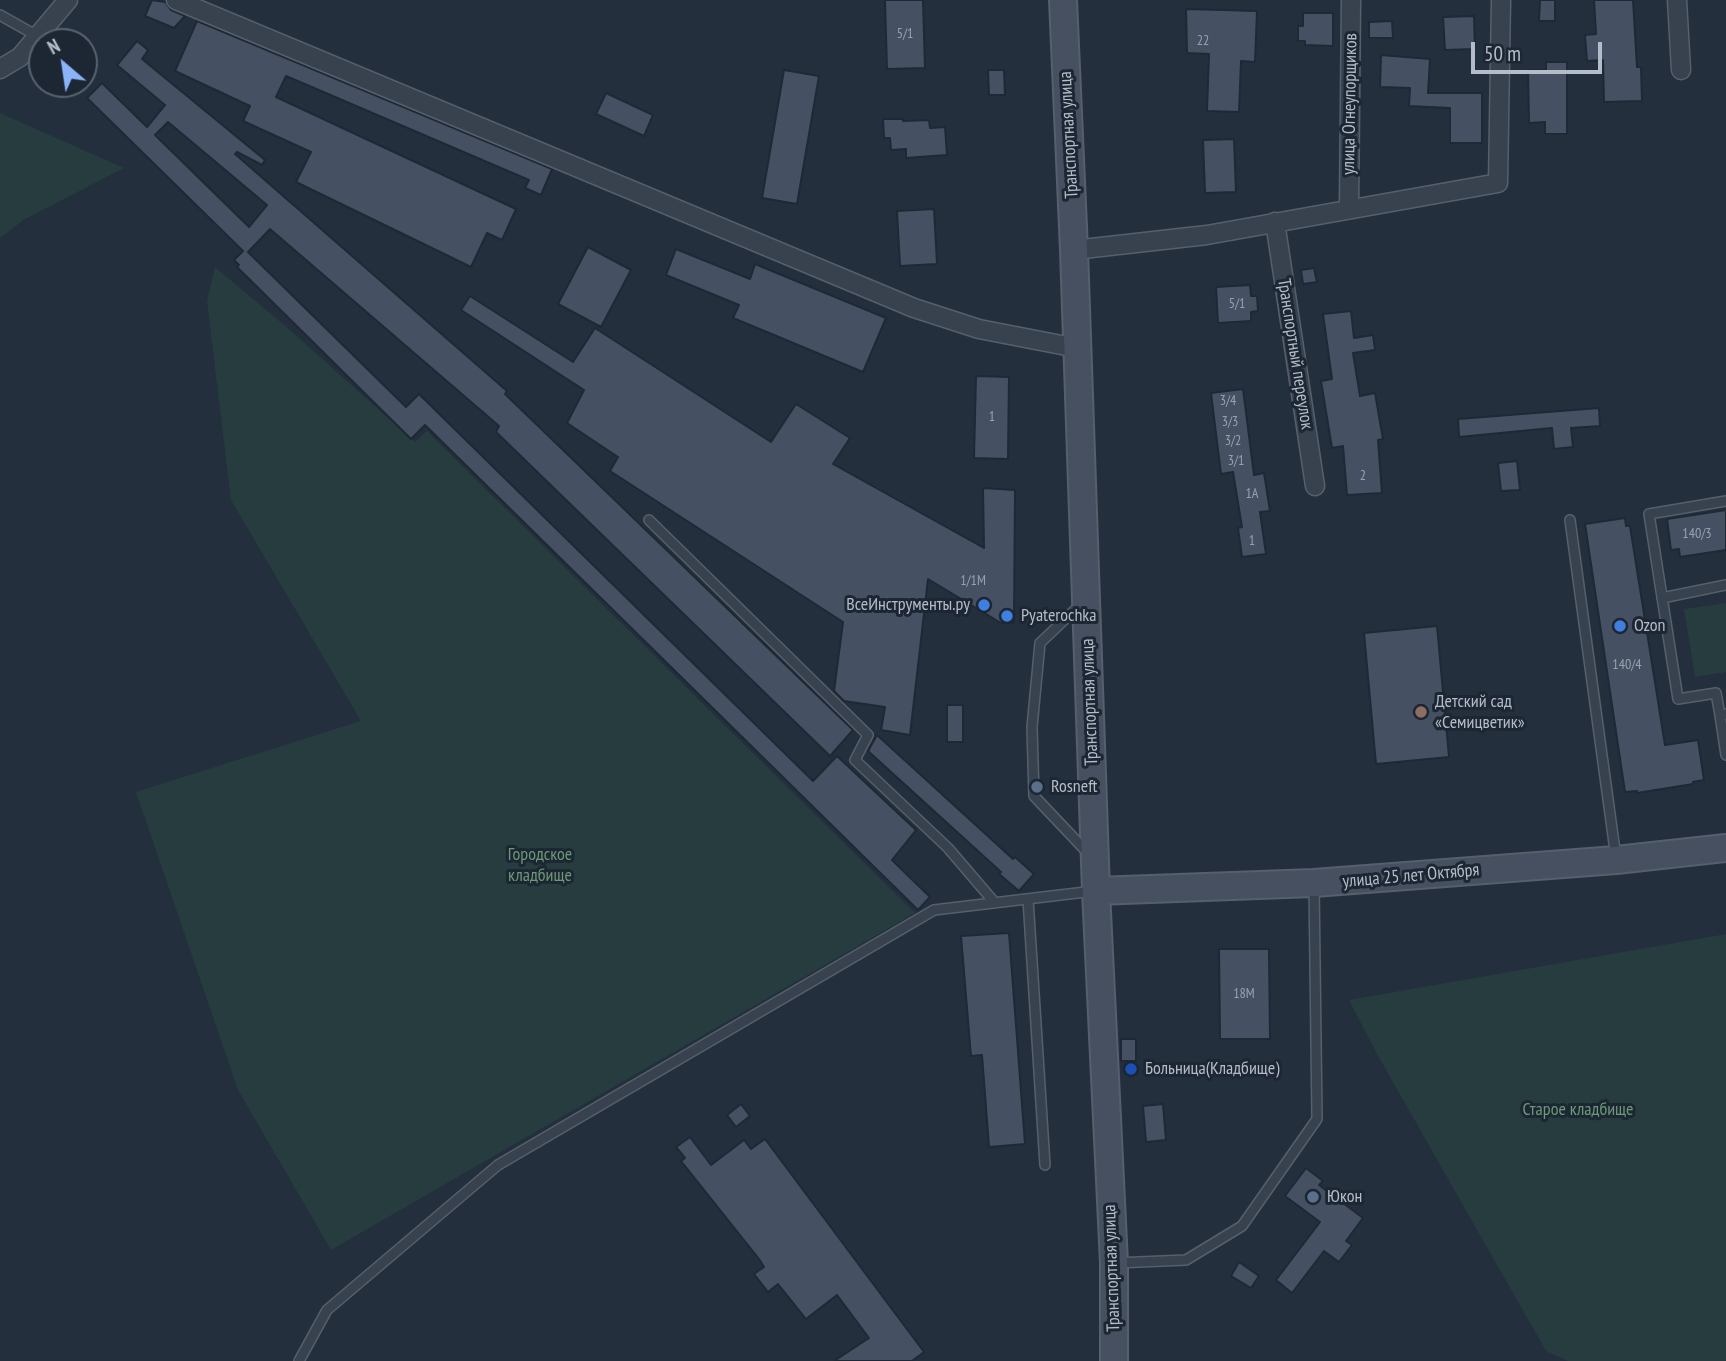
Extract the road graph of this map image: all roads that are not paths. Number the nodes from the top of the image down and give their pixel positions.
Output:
1 (68, 0) edge
2 (176, 0) edge
3 (1063, 0) edge
4 (1351, 0) edge
5 (1501, 0) edge
6 (1678, 0) edge
7 (0, 15) edge
8 (46, 28) edge
9 (28, 31) edge
10 (28, 49) edge
11 (0, 69) edge
12 (1681, 70) dead end
13 (1349, 208) junction
14 (1275, 222) junction
15 (1074, 250) junction
16 (1077, 348) junction
17 (1315, 486) dead end
18 (1726, 501) edge
19 (649, 520) dead end
20 (1570, 520) dead end
21 (1726, 585) edge
22 (1086, 598) junction
23 (1662, 598) junction
24 (1723, 714) edge
25 (1726, 755) edge
26 (1726, 848) edge
27 (1616, 860) junction
28 (1096, 861) junction
29 (1314, 883) junction
30 (1096, 891) junction
31 (1028, 899) junction
32 (995, 903) junction
33 (1045, 1165) dead end
34 (1114, 1263) junction
35 (299, 1361) edge
36 (1114, 1361) edge

1 - 8 street
2 - 16 street
3 - 15 main road, Транспортная улица
4 - 13 street, улица Огнеупорщиков
5 - 13 street
6 - 12 street
7 - 9 lane
10 - 11 street
13 - 14 street
14 - 15 street
14 - 17 street, Транспортный переулок
15 - 16 main road, Транспортная улица
16 - 22 main road, Транспортная улица
18 - 23 lane
19 - 32 lane
20 - 27 lane
21 - 23 lane
22 - 28 main road, Транспортная улица
22 - 28 lane
23 - 24 lane
24 - 25 lane
26 - 27 main road, улица 25 лет Октября
27 - 29 main road, улица 25 лет Октября
28 - 30 main road, Транспортная улица
29 - 30 main road, улица 25 лет Октября
29 - 34 lane
30 - 31 lane
30 - 34 main road, Транспортная улица
31 - 32 lane
31 - 33 lane
32 - 35 lane
34 - 36 main road, Транспортная улица

